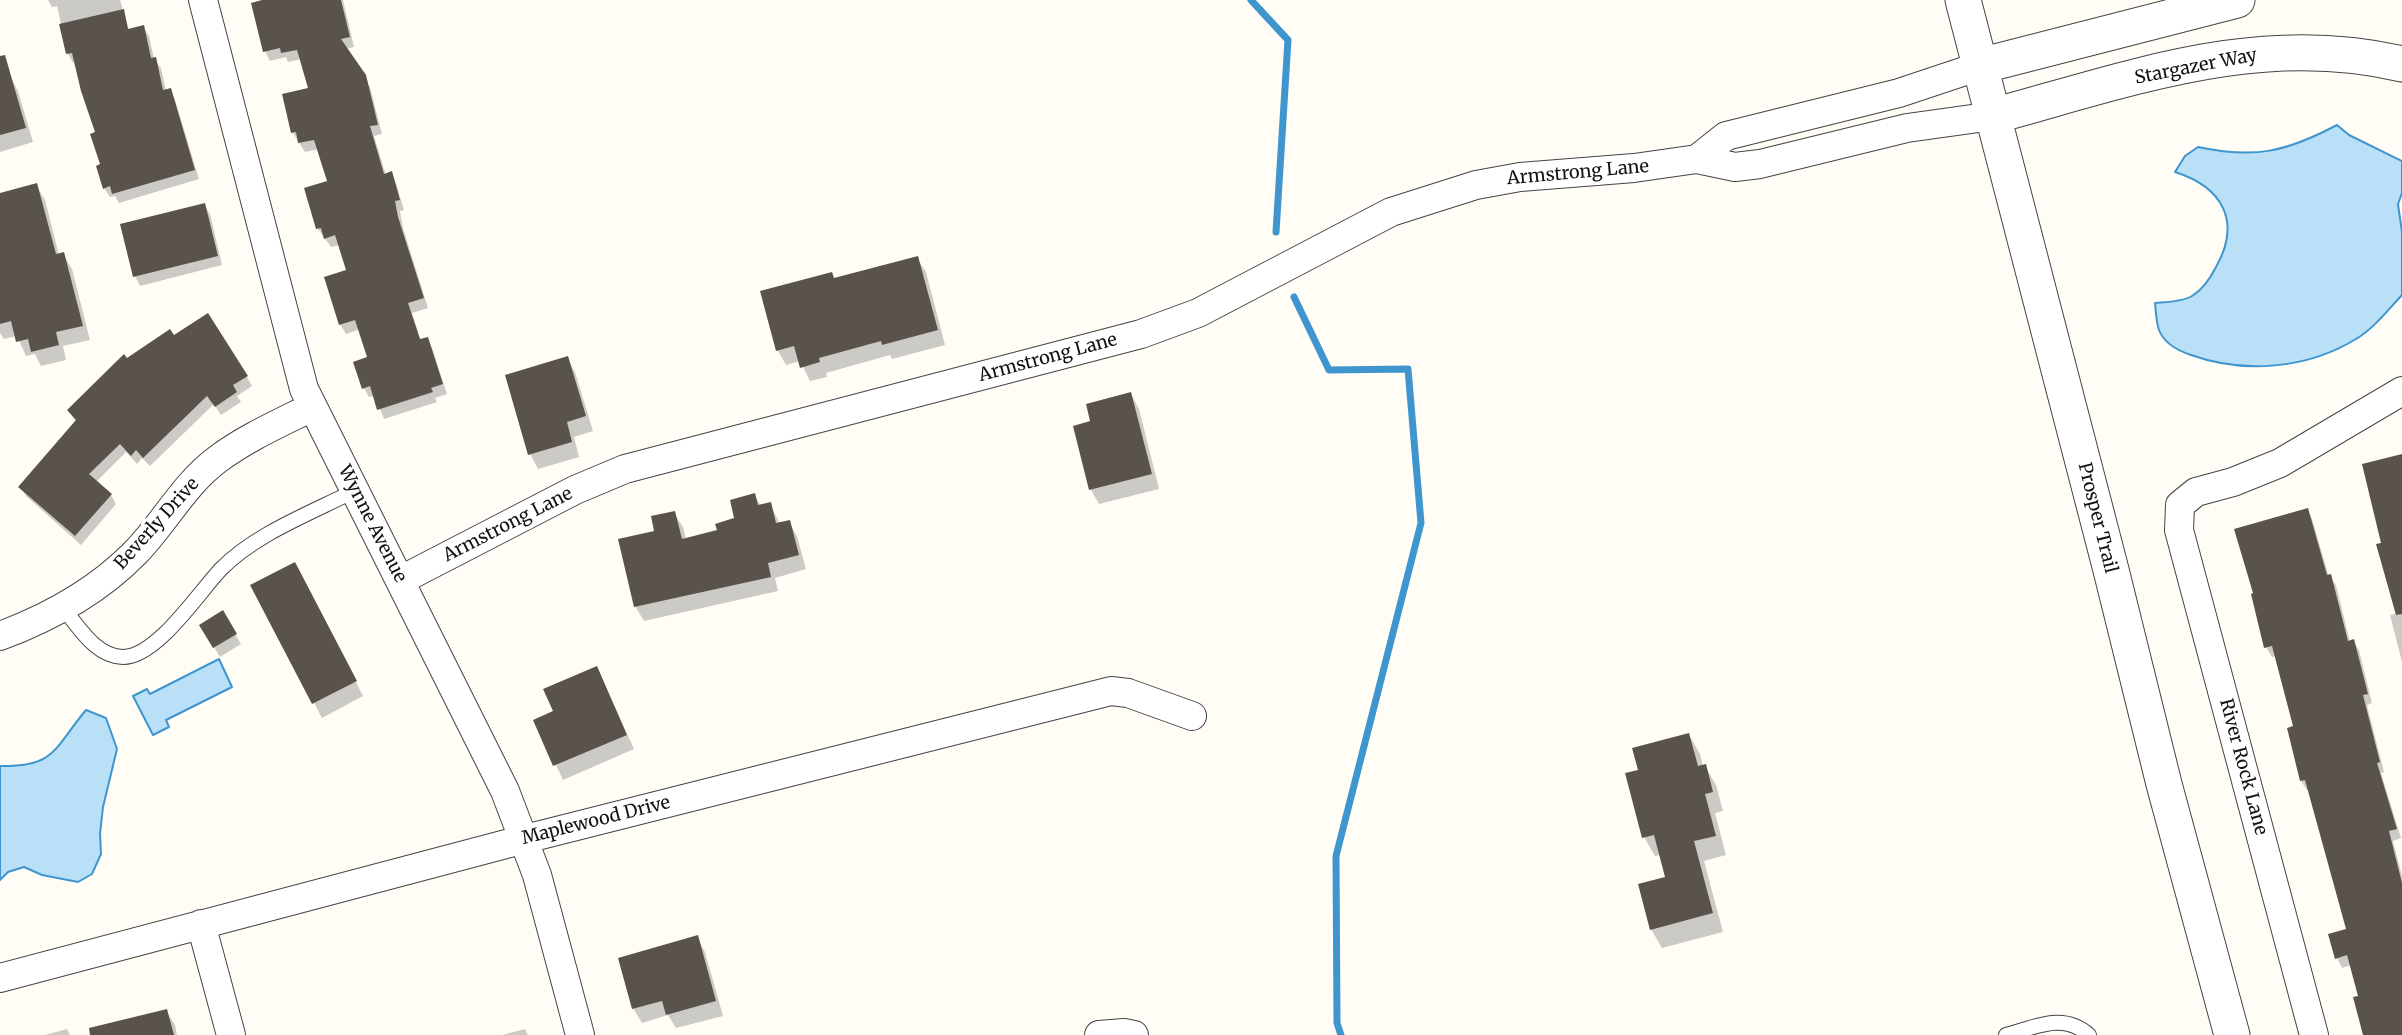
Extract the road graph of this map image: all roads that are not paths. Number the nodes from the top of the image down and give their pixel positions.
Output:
1 (203, 0) edge
2 (1962, 0) edge
3 (2237, 0) edge
4 (2402, 64) edge
5 (1980, 66) junction
6 (1993, 116) junction
7 (1697, 159) junction
8 (2402, 391) edge
9 (312, 407) junction
10 (354, 491) junction
11 (401, 580) junction
12 (63, 608) junction
13 (3, 626) edge
14 (1192, 716) dead end
15 (525, 839) junction
16 (201, 924) junction
17 (0, 978) edge
18 (2012, 1034) edge
19 (231, 1035) edge
20 (580, 1035) edge
21 (1099, 1035) edge
22 (1134, 1035) edge
23 (2089, 1035) edge
24 (2232, 1035) edge
25 (2314, 1035) edge

1 - 9 street, Wynne Avenue
2 - 5 street, Prosper Trail
3 - 5 street
4 - 6 street, Stargazer Way
5 - 6 street, Prosper Trail
5 - 7 street, Armstrong Lane
6 - 7 street, Armstrong Lane
6 - 24 street, Prosper Trail
7 - 11 street, Armstrong Lane
8 - 25 street, River Rock Lane
9 - 10 street, Wynne Avenue
9 - 12 street, Beverly Drive
10 - 11 street, Wynne Avenue
10 - 12 lane
11 - 15 street, Wynne Avenue
12 - 13 street, Beverly Drive
14 - 15 street, Maplewood Drive
15 - 16 street, Maplewood Drive
15 - 20 street, Wynne Avenue
16 - 17 street, Maplewood Drive
16 - 19 street
18 - 23 lane
21 - 22 street

